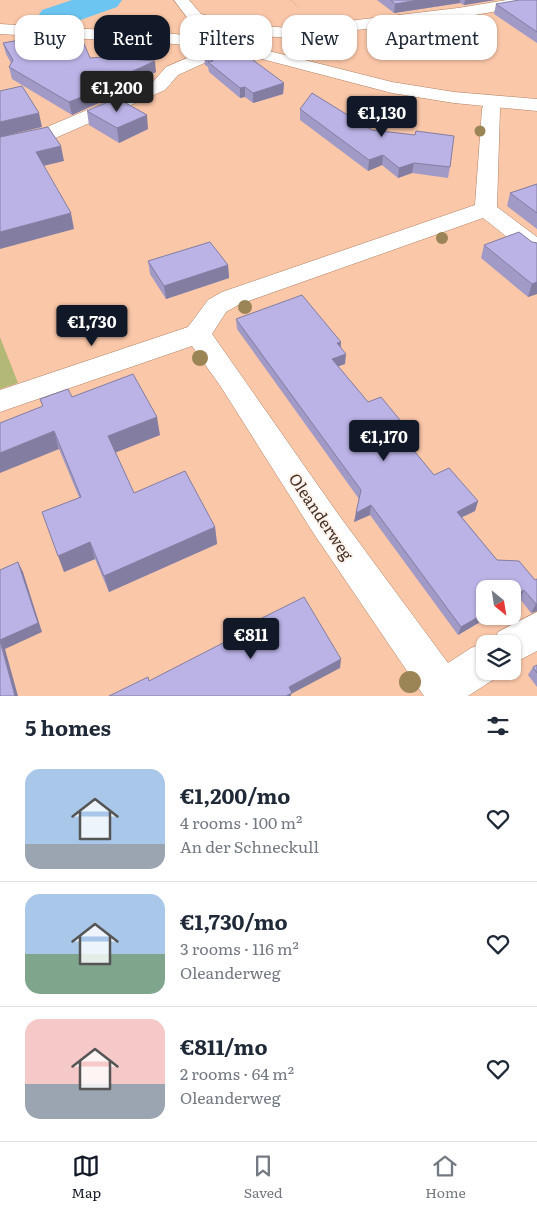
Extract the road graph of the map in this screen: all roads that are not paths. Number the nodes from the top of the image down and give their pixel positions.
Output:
1 (534, 0) edge
2 (182, 2) edge
3 (0, 29) edge
4 (180, 40) edge
5 (272, 57) edge
6 (199, 60) edge
7 (493, 102) junction
8 (537, 105) edge
9 (0, 145) edge
10 (486, 209) junction
11 (537, 249) edge
12 (198, 334) junction
13 (0, 401) edge
14 (537, 630) edge
15 (521, 640) edge
16 (476, 669) edge
17 (445, 692) edge

1 - 2 street
3 - 4 street
5 - 7 street
6 - 9 street
7 - 8 street
7 - 10 street
10 - 11 street
10 - 12 street
12 - 13 street
12 - 17 street, Oleanderweg
14 - 15 street
16 - 17 street

